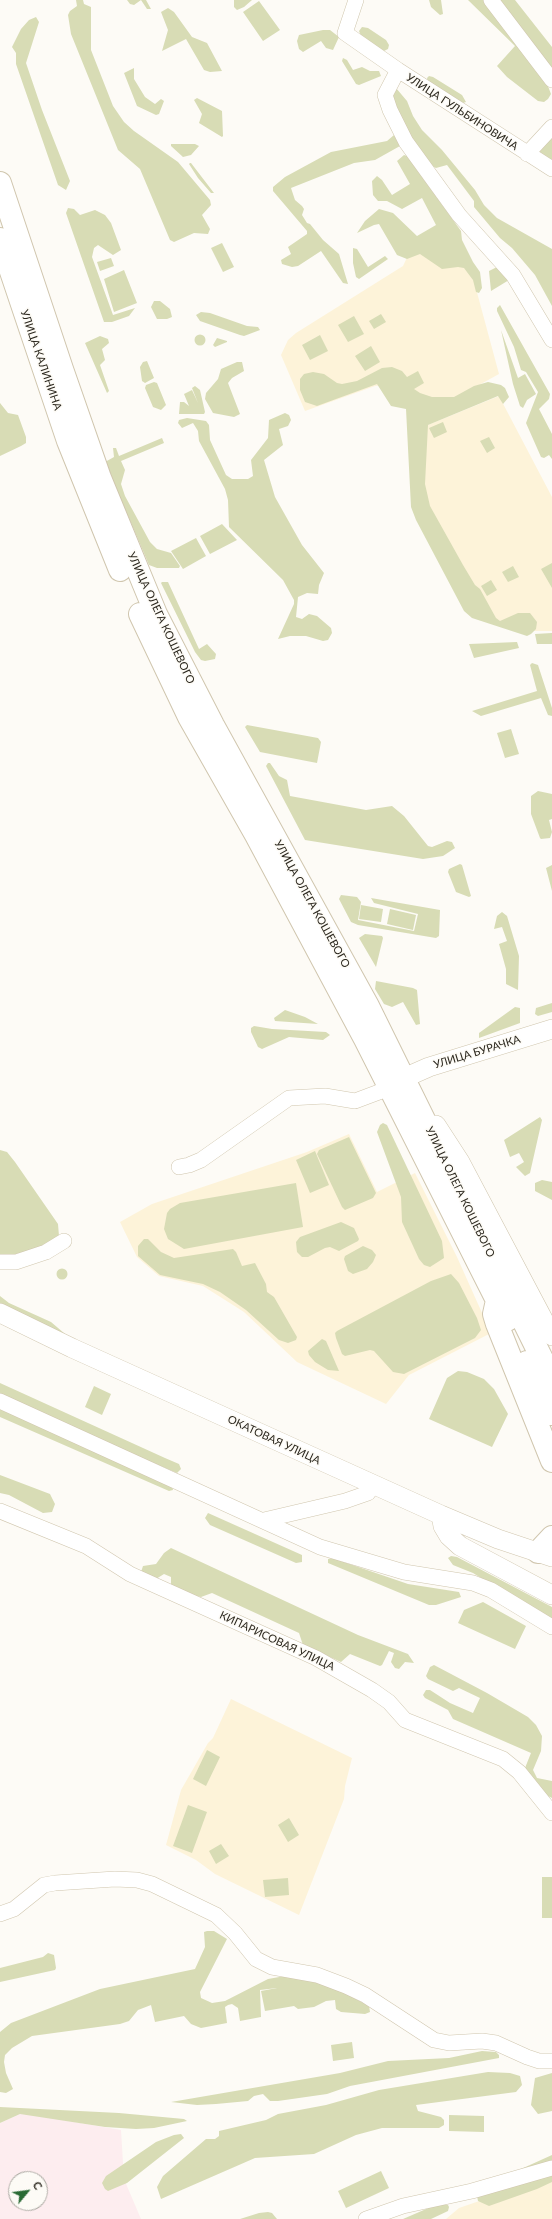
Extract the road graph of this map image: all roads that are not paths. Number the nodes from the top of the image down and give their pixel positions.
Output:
1 (356, 0) edge
2 (491, 0) edge
3 (398, 70) junction
4 (552, 80) edge
5 (552, 127) edge
6 (527, 154) junction
7 (552, 169) edge
8 (0, 183) edge
9 (0, 239) edge
10 (552, 340) edge
11 (81, 425) joint
12 (83, 480) joint
13 (552, 1029) edge
14 (396, 1081) junction
15 (416, 1103) junction
16 (179, 1167) dead end
17 (64, 1241) dead end
18 (0, 1262) edge
19 (497, 1300) junction
20 (0, 1313) edge
21 (552, 1336) edge
22 (552, 1379) edge
23 (0, 1401) edge
24 (552, 1414) edge
25 (552, 1461) edge
26 (373, 1485) junction
27 (0, 1511) edge
28 (442, 1515) junction
29 (264, 1520) junction
30 (498, 1539) junction
31 (547, 1549) edge
32 (499, 1568) junction
33 (552, 1595) edge
34 (552, 1627) edge
35 (552, 1813) edge
36 (0, 1914) edge
37 (552, 2061) edge
38 (552, 2168) edge
39 (366, 2219) edge

1 - 3 street, УЛИЦА ГУЛЬБИНОВИЧА
2 - 4 street
3 - 6 street, УЛИЦА ГУЛЬБИНОВИЧА
3 - 10 street, УЛИЦА ГУЛЬБИНОВИЧА
5 - 6 street
6 - 7 street, УЛИЦА ГУЛЬБИНОВИЧА
8 - 11 highway, УЛИЦА КАЛИНИНА
9 - 12 highway, УЛИЦА КАЛИНИНА
11 - 14 highway, УЛИЦА ОЛЕГА КОШЕВОГО
12 - 14 highway, УЛИЦА ОЛЕГА КОШЕВОГО
13 - 14 main road, УЛИЦА БУРАЧКА
14 - 15 highway, УЛИЦА ОЛЕГА КОШЕВОГО
14 - 16 street
14 - 19 highway, УЛИЦА ОЛЕГА КОШЕВОГО
15 - 21 main road
15 - 22 highway, УЛИЦА ОЛЕГА КОШЕВОГО
17 - 18 street
19 - 24 highway, УЛИЦА ОЛЕГА КОШЕВОГО
19 - 25 highway
20 - 26 main road, ОКАТОВАЯ УЛИЦА
23 - 29 street
26 - 28 main road, ОКАТОВАЯ УЛИЦА
26 - 29 street
27 - 35 street, КИПАРИСОВАЯ УЛИЦА
28 - 30 main road, ОКАТОВАЯ УЛИЦА
28 - 32 main road
29 - 34 street
30 - 31 main road, ОКАТОВАЯ УЛИЦА
30 - 32 main road
32 - 33 main road
36 - 37 street
38 - 39 street

